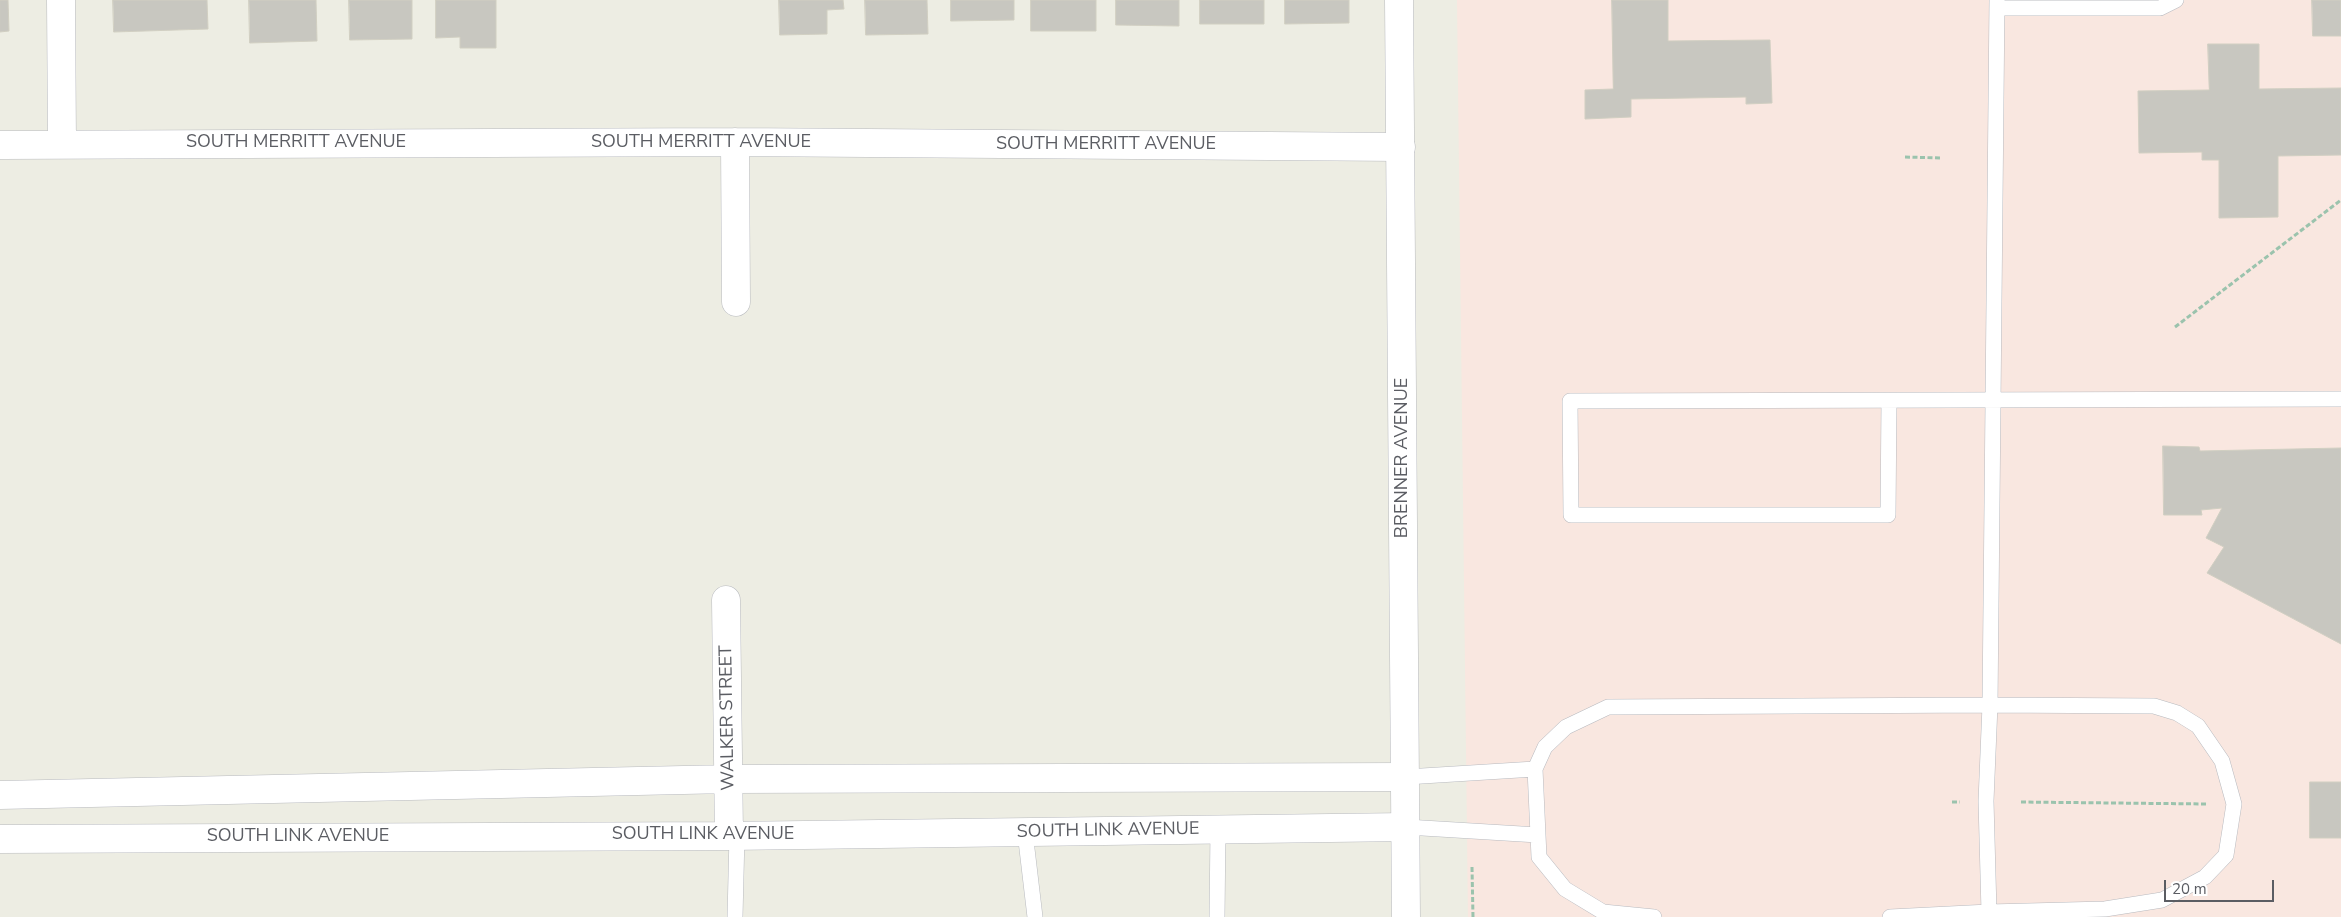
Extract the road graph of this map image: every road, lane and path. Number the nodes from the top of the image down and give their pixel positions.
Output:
1 (60, 0) edge
2 (1400, 0) edge
3 (2176, 0) edge
4 (1997, 4) edge
5 (735, 142) junction
6 (62, 144) junction
7 (0, 145) edge
8 (1401, 147) junction
9 (1906, 157) dead end
10 (1941, 158) dead end
11 (2341, 200) edge
12 (736, 302) dead end
13 (2175, 327) dead end
14 (2341, 399) edge
15 (1993, 400) junction
16 (1889, 401) junction
17 (726, 600) dead end
18 (1990, 705) junction
19 (1535, 769) junction
20 (1406, 777) junction
21 (729, 779) junction
22 (0, 794) edge
23 (2021, 802) dead end
24 (2234, 804) junction
25 (1406, 827) junction
26 (1218, 829) junction
27 (1025, 832) junction
28 (733, 835) junction
29 (1538, 835) junction
30 (0, 839) edge
31 (1472, 867) dead end
32 (1989, 915) edge
33 (735, 917) edge
34 (1035, 917) edge
35 (1217, 917) edge
36 (1406, 917) edge
37 (1473, 917) edge
38 (1654, 917) edge
39 (1890, 917) edge

1 - 6 street
2 - 8 street, BRENNER AVENUE
3 - 4 lane
4 - 15 lane
5 - 6 street, SOUTH MERRITT AVENUE
5 - 8 street, SOUTH MERRITT AVENUE
5 - 12 street
6 - 7 street, SOUTH MERRITT AVENUE
8 - 20 street, BRENNER AVENUE
9 - 10 path
11 - 13 path
14 - 15 lane
15 - 16 lane
15 - 18 lane
16 - 16 lane
17 - 21 street, WALKER STREET
18 - 19 lane
18 - 24 lane
18 - 32 lane
19 - 20 lane
19 - 29 lane
20 - 21 street
20 - 25 street, BRENNER AVENUE
21 - 22 street
21 - 28 street, WALKER STREET
23 - 24 path
24 - 32 lane
25 - 26 street, SOUTH LINK AVENUE
25 - 29 lane
25 - 36 street, BRENNER AVENUE
26 - 27 street, SOUTH LINK AVENUE
26 - 35 lane
27 - 28 street, SOUTH LINK AVENUE
27 - 34 lane
28 - 30 street, SOUTH LINK AVENUE
28 - 33 lane
29 - 38 lane
31 - 37 path
32 - 39 lane

